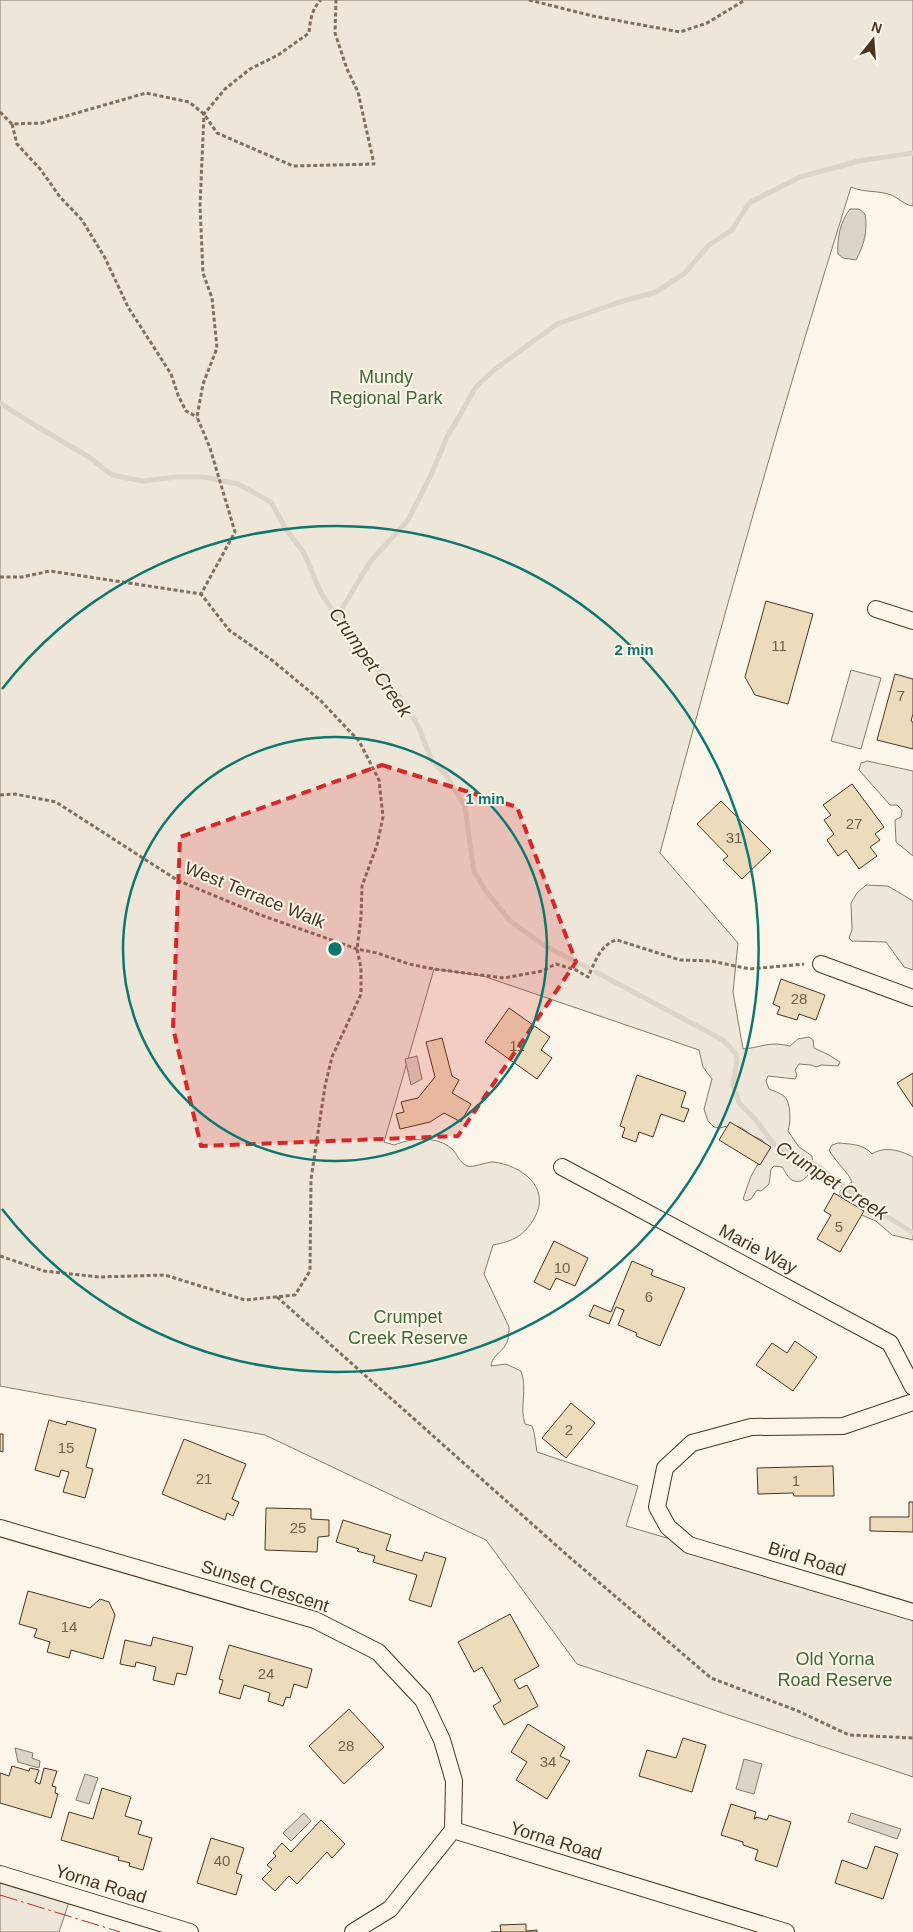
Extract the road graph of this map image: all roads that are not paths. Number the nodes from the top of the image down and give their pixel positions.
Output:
1 (876, 609) dead end
2 (913, 621) edge
3 (821, 964) road end
4 (913, 998) edge
5 (562, 1167) dead end
6 (913, 1387) edge
7 (913, 1402) edge
8 (0, 1528) edge
9 (913, 1612) edge
10 (454, 1830) junction
11 (0, 1874) edge
12 (190, 1932) edge
13 (353, 1932) edge
14 (786, 1932) edge

1 - 2 street
3 - 4 street
5 - 6 street, Marie Way
7 - 9 street, Bird Road
8 - 10 street, Sunset Crescent
10 - 13 street
10 - 14 street, Yorna Road
11 - 12 street, Yorna Road

